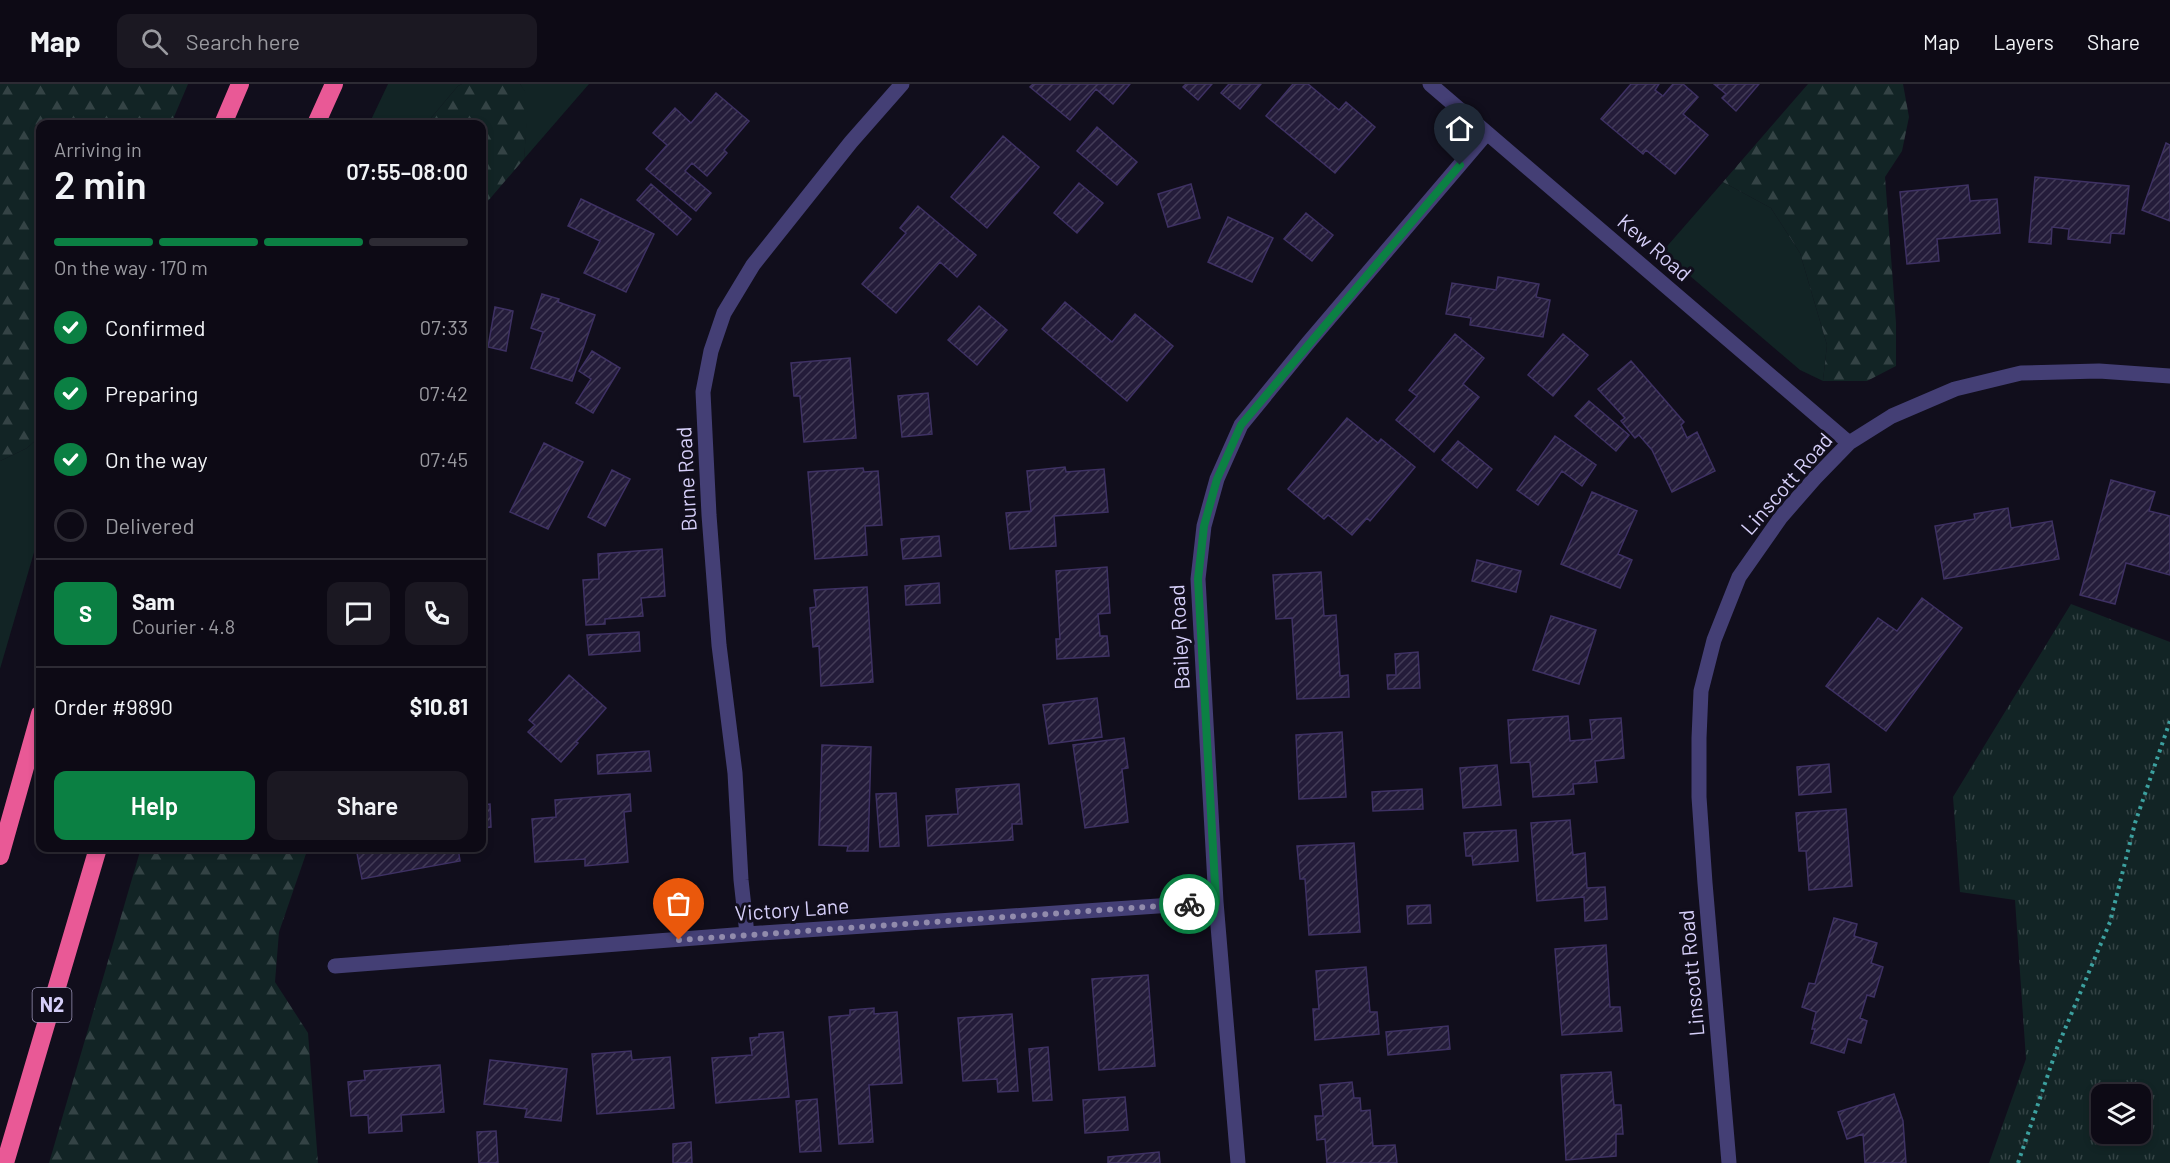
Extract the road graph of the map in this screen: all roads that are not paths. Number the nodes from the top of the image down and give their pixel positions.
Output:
1 (240, 84) edge
2 (334, 84) edge
3 (902, 84) edge
4 (1430, 84) edge
5 (225, 120) edge
6 (318, 120) edge
7 (1487, 133) junction
8 (2170, 376) edge
9 (1849, 443) junction
10 (36, 728) edge
11 (97, 852) edge
12 (0, 856) edge
13 (1216, 902) junction
14 (747, 934) junction
15 (335, 966) dead end
16 (5, 1163) edge
17 (1238, 1163) edge
18 (1729, 1163) edge

1 - 5 highway
2 - 6 highway
3 - 14 street, Burne Road
4 - 7 street, Kew Road
7 - 9 street, Kew Road
7 - 13 street, Bailey Road
8 - 9 street, Linscott Road
9 - 18 street, Linscott Road
10 - 12 highway
11 - 16 highway, N2
13 - 14 street, Victory Lane
13 - 17 street, Bailey Road
14 - 15 street, Victory Lane

